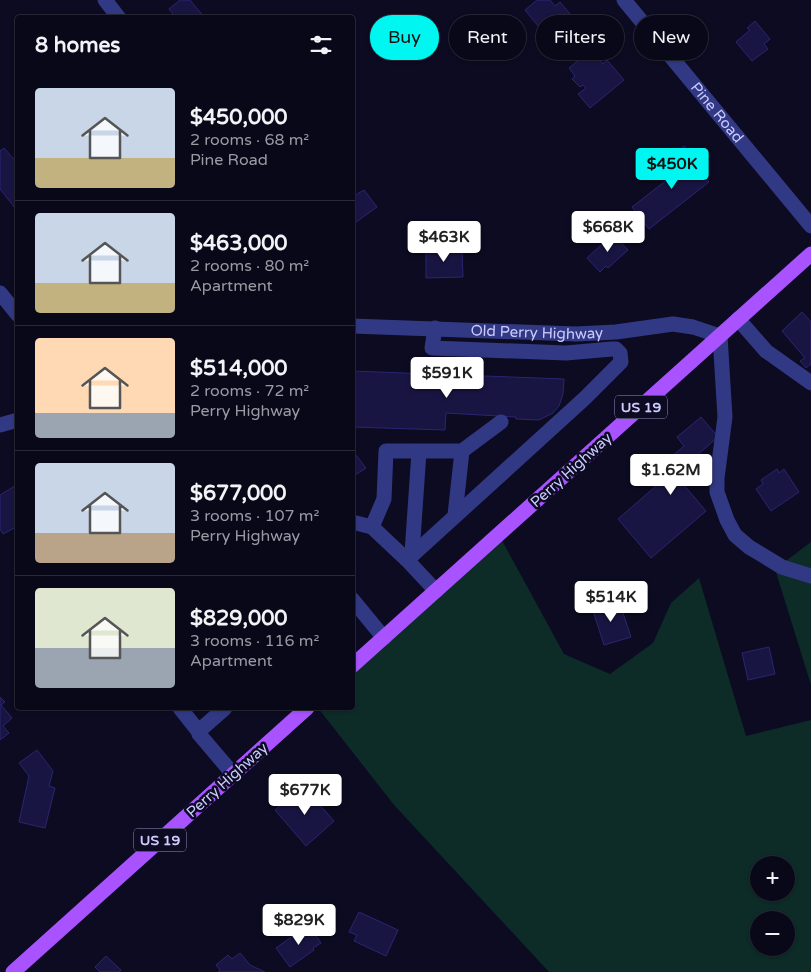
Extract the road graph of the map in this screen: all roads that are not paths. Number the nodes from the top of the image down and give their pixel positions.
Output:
1 (105, 0) edge
2 (624, 0) edge
3 (117, 15) edge
4 (811, 226) edge
5 (811, 254) edge
6 (0, 294) edge
7 (15, 312) edge
8 (738, 319) junction
9 (355, 324) edge
10 (435, 328) junction
11 (720, 336) junction
12 (811, 383) edge
13 (15, 421) edge
14 (501, 422) dead end
15 (0, 426) edge
16 (462, 451) junction
17 (419, 452) junction
18 (455, 515) junction
19 (355, 523) edge
20 (372, 527) junction
21 (409, 556) junction
22 (811, 576) edge
23 (436, 592) junction
24 (355, 603) edge
25 (384, 638) junction
26 (355, 663) edge
27 (182, 710) edge
28 (223, 710) edge
29 (305, 710) edge
30 (199, 732) junction
31 (233, 774) junction
32 (13, 972) edge

1 - 3 street
2 - 4 street, Pine Road
5 - 8 main road, Perry Highway / US 19
6 - 7 street
8 - 11 main road, Perry Highway / US 19
8 - 12 street
9 - 10 street, Old Perry Highway
10 - 11 street, Old Perry Highway
10 - 18 street
11 - 22 street
11 - 23 main road, Perry Highway / US 19
13 - 15 street
14 - 16 street
16 - 17 street
16 - 18 street
17 - 20 street
17 - 21 street
18 - 21 street
19 - 20 street
20 - 21 street
21 - 23 street
23 - 25 main road, Perry Highway / US 19
24 - 25 street
25 - 26 main road, Perry Highway / US 19
27 - 30 street
28 - 30 street
29 - 31 main road, Perry Highway / US 19
30 - 31 street
31 - 32 main road, Perry Highway / US 19

